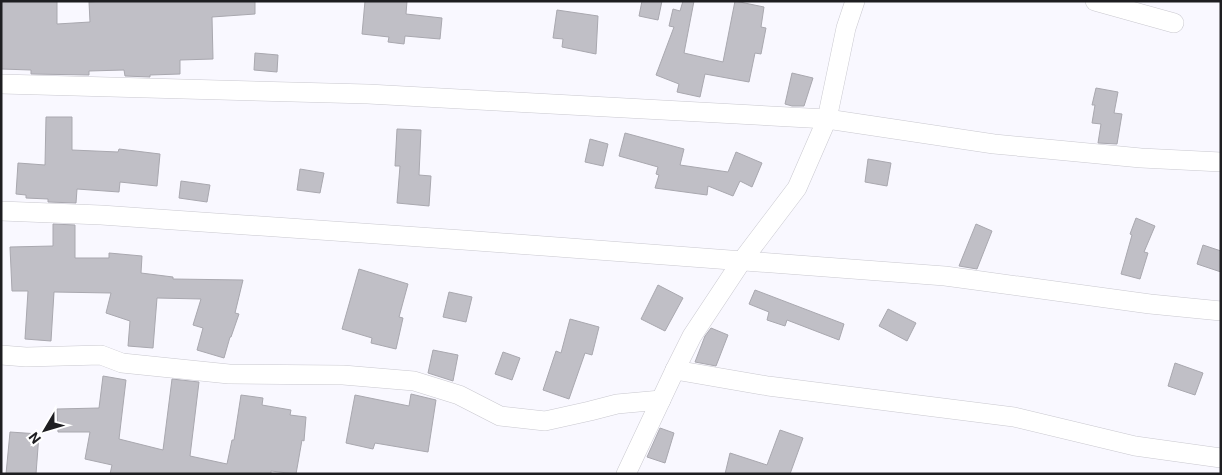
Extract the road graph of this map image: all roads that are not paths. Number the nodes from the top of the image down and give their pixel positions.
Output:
1 (855, 1) edge
2 (1095, 1) edge
3 (1174, 23) dead end
4 (1, 84) edge
5 (828, 119) junction
6 (1221, 162) edge
7 (1, 211) edge
8 (742, 262) junction
9 (1221, 311) edge
10 (1, 356) edge
11 (675, 370) junction
12 (661, 400) junction
13 (1221, 458) edge
14 (626, 474) edge

1 - 5 street
2 - 3 street
4 - 5 street
5 - 6 street
5 - 8 street
7 - 8 street
8 - 9 street
8 - 11 street
10 - 12 street
11 - 12 street
11 - 13 street
12 - 14 street

